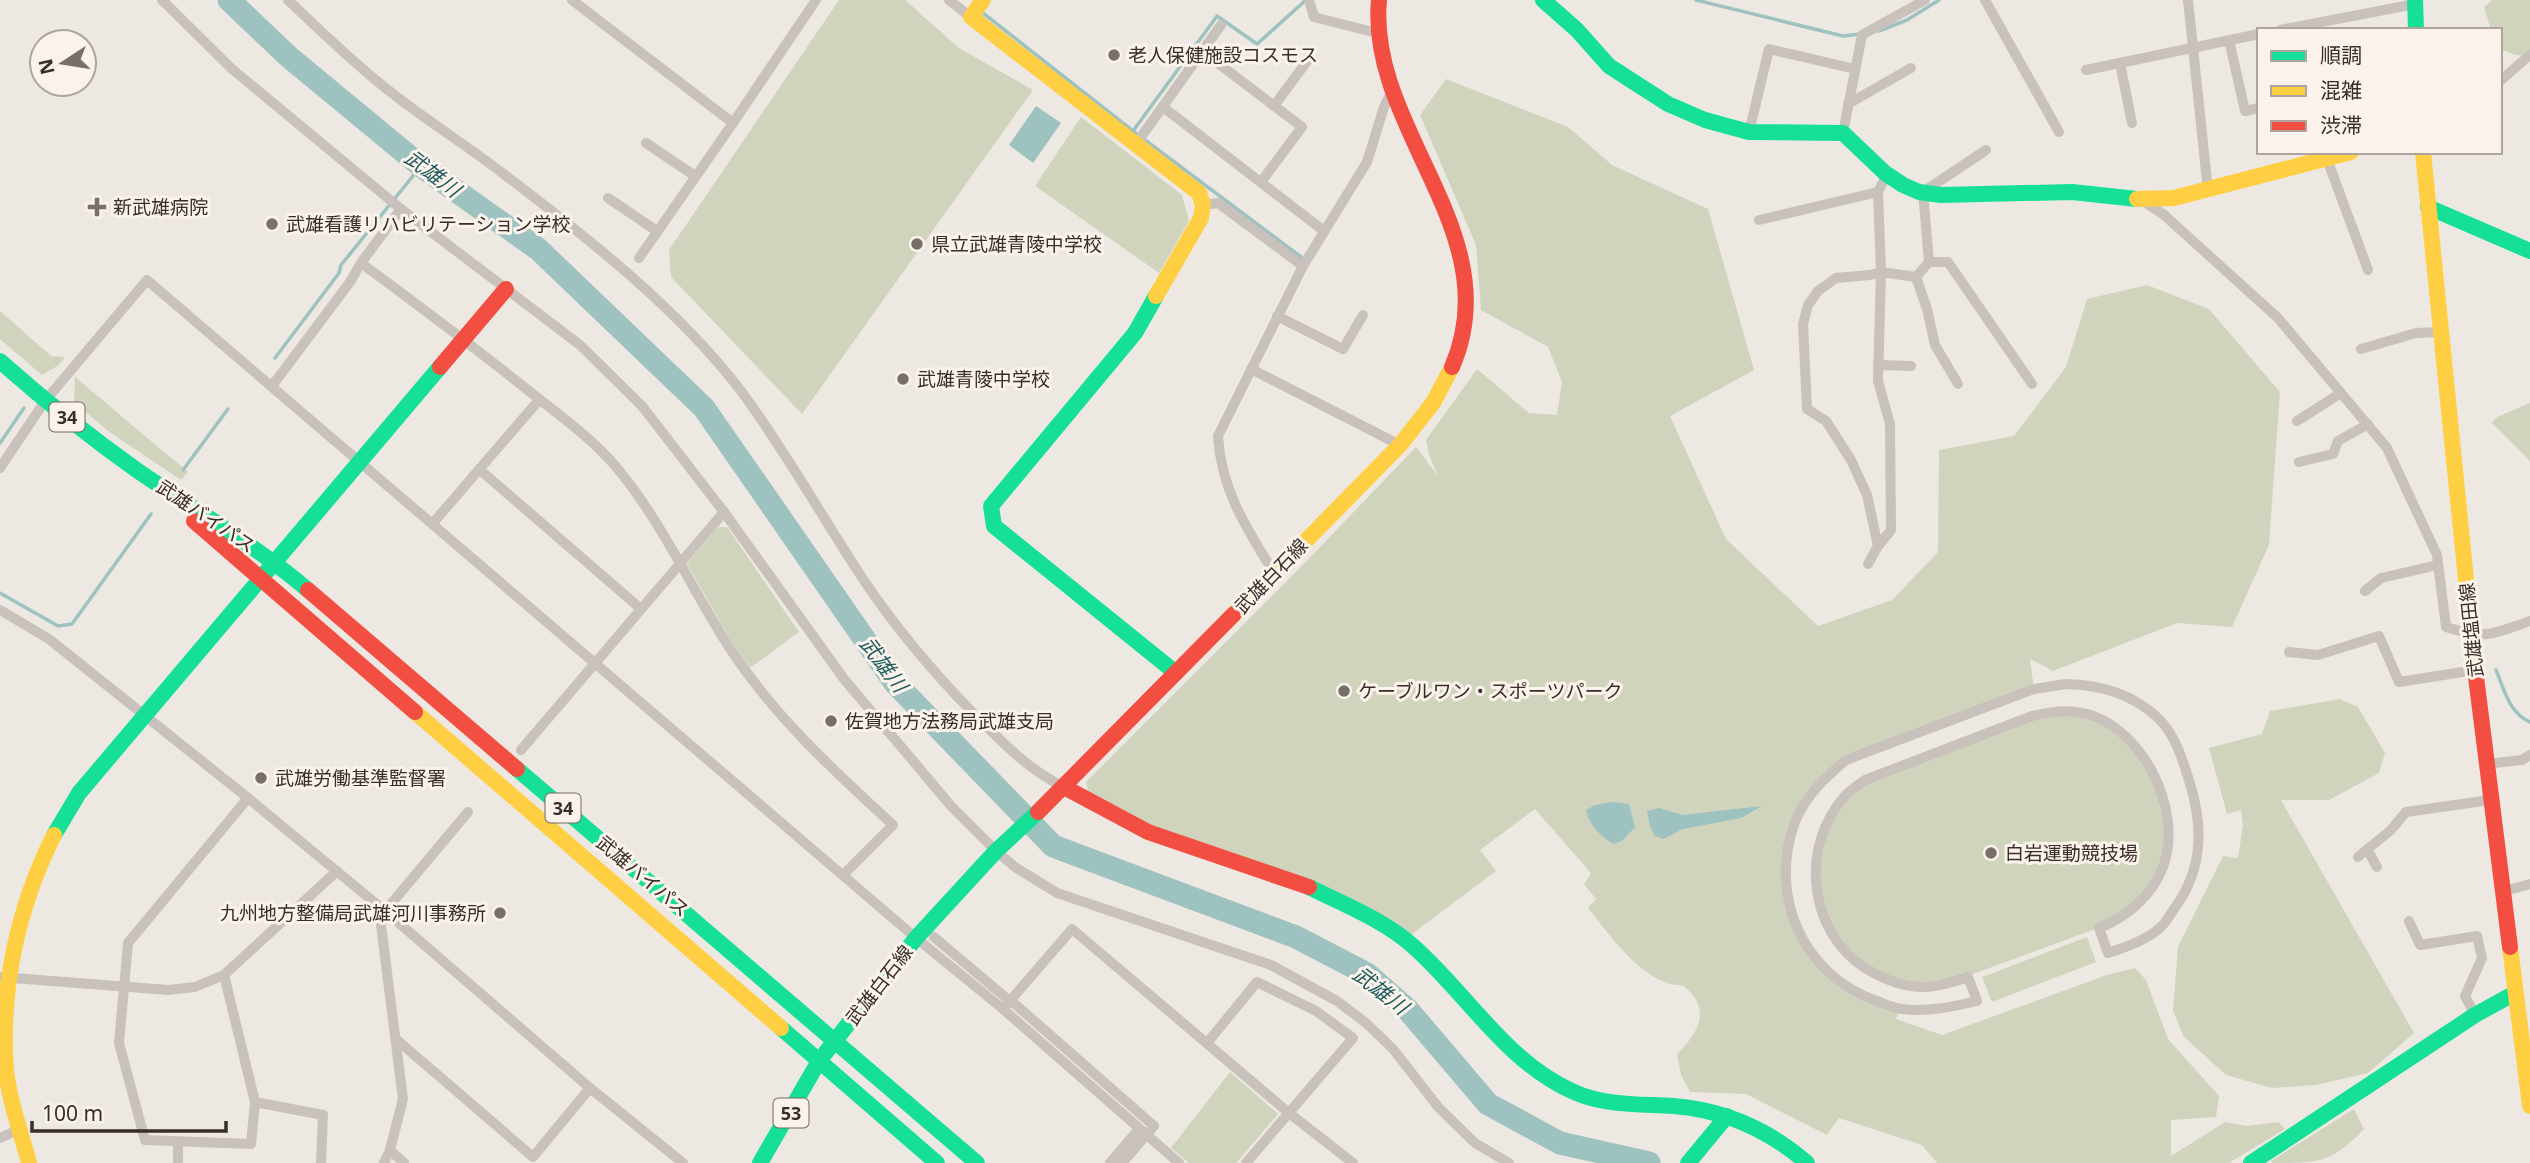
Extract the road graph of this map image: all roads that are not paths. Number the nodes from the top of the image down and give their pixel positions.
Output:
1 (162, 0) edge
2 (288, 0) edge
3 (572, 0) edge
4 (816, 0) edge
5 (949, 0) edge
6 (983, 0) edge
7 (1378, 0) edge
8 (1543, 0) edge
9 (1925, 0) edge
10 (1985, 0) edge
11 (2188, 0) edge
12 (1309, 1) edge
13 (2415, 2) edge
14 (1557, 6) edge
15 (971, 17) junction
16 (2342, 18) junction
17 (1221, 25) dead end
18 (2290, 28) edge
19 (2344, 28) edge
20 (2416, 28) edge
21 (1377, 33) junction
22 (2257, 34) edge
23 (2229, 40) junction
24 (2191, 47) junction
25 (1202, 51) junction
26 (2530, 55) edge
27 (1310, 57) dead end
28 (2120, 63) junction
29 (1911, 68) dead end
30 (1855, 69) junction
31 (2086, 70) dead end
32 (2502, 79) edge
33 (1393, 89) junction
34 (1848, 104) junction
35 (1274, 106) junction
36 (1163, 107) junction
37 (2257, 108) edge
38 (733, 123) junction
39 (2132, 123) dead end
40 (1749, 132) junction
41 (1843, 132) junction
42 (2059, 132) dead end
43 (1140, 139) junction
44 (646, 143) dead end
45 (1986, 150) dead end
46 (2344, 154) edge
47 (2423, 154) edge
48 (2327, 159) junction
49 (1887, 174) junction
50 (695, 176) junction
51 (1261, 183) junction
52 (2208, 191) junction
53 (1878, 192) junction
54 (1923, 192) junction
55 (608, 198) dead end
56 (2141, 200) junction
57 (1203, 205) junction
58 (2428, 206) junction
59 (401, 209) junction
60 (1759, 220) dead end
61 (657, 231) junction
62 (1324, 231) junction
63 (2530, 251) edge
64 (639, 258) dead end
65 (1929, 262) junction
66 (362, 263) junction
67 (1303, 266) junction
68 (2368, 270) dead end
69 (1881, 272) junction
70 (1916, 276) junction
71 (506, 289) junction
72 (1363, 315) dead end
73 (1278, 316) junction
74 (2441, 332) junction
75 (465, 340) junction
76 (2361, 349) dead end
77 (0, 361) edge
78 (1878, 365) junction
79 (1911, 366) dead end
80 (1251, 369) junction
81 (1958, 384) dead end
82 (2032, 384) dead end
83 (272, 386) junction
84 (2341, 393) junction
85 (540, 400) junction
86 (46, 401) junction
87 (2297, 421) dead end
88 (2368, 425) junction
89 (1400, 445) junction
90 (360, 462) junction
91 (2299, 462) dead end
92 (0, 468) edge
93 (479, 469) junction
94 (137, 470) junction
95 (724, 512) junction
96 (433, 523) junction
97 (1878, 546) junction
98 (275, 562) junction
99 (679, 564) junction
100 (1868, 564) dead end
101 (2438, 565) junction
102 (1274, 573) junction
103 (260, 580) junction
104 (2365, 592) dead end
105 (641, 609) junction
106 (0, 610) edge
107 (2530, 621) edge
108 (2471, 635) junction
109 (2289, 652) dead end
110 (596, 662) junction
111 (2475, 670) junction
112 (1176, 673) junction
113 (144, 716) junction
114 (521, 750) dead end
115 (2530, 755) edge
116 (2486, 764) junction
117 (1060, 790) junction
118 (248, 798) junction
119 (2490, 800) junction
120 (468, 812) dead end
121 (2367, 849) junction
122 (997, 851) junction
123 (2358, 857) dead end
124 (2377, 867) dead end
125 (337, 872) junction
126 (843, 875) junction
127 (2530, 884) edge
128 (2501, 892) junction
129 (385, 911) junction
130 (2409, 921) dead end
131 (934, 937) dead end
132 (916, 938) junction
133 (224, 975) junction
134 (2, 977) edge
135 (1968, 977) joint
136 (122, 987) junction
137 (2515, 993) junction
138 (1005, 997) dead end
139 (1016, 1005) dead end
140 (1003, 1010) junction
141 (2474, 1015) junction
142 (397, 1040) junction
143 (835, 1040) junction
144 (1207, 1043) junction
145 (818, 1061) junction
146 (590, 1088) junction
147 (255, 1102) junction
148 (2530, 1106) edge
149 (1289, 1113) junction
150 (1727, 1116) junction
151 (20, 1129) junction
152 (1144, 1133) junction
153 (0, 1138) edge
154 (178, 1142) junction
155 (390, 1150) junction
156 (29, 1163) edge
157 (178, 1163) edge
158 (321, 1163) edge
159 (384, 1163) edge
160 (404, 1163) edge
161 (683, 1163) edge
162 (760, 1163) edge
163 (937, 1163) edge
164 (977, 1163) edge
165 (1110, 1163) edge
166 (1122, 1163) edge
167 (1179, 1163) edge
168 (1246, 1163) edge
169 (1353, 1163) edge
170 (1508, 1163) edge
171 (1688, 1163) edge
172 (1807, 1163) edge
173 (2251, 1163) edge

1 - 59 street
2 - 117 street
3 - 38 street
4 - 38 street
5 - 15 street
6 - 15 main road
7 - 21 main road, 武雄白石線
8 - 14 main road
9 - 30 street
10 - 42 street
11 - 24 street
12 - 21 street
13 - 16 street
13 - 20 main road
14 - 40 main road
15 - 43 main road
16 - 18 street
16 - 19 street
17 - 25 street
21 - 33 main road, 武雄白石線
22 - 23 street
23 - 24 street
23 - 37 street
24 - 28 street
24 - 52 street
25 - 35 street
25 - 36 street
26 - 32 street
27 - 35 street
28 - 31 street
28 - 39 street
29 - 34 street
30 - 34 street
30 - 40 street
33 - 62 street
33 - 89 main road, 武雄白石線
34 - 41 street
35 - 51 street
36 - 43 street
36 - 51 street
38 - 50 street
40 - 41 main road
41 - 49 main road
43 - 57 main road
44 - 50 street
45 - 54 street
46 - 48 main road
47 - 58 main road, 武雄塩田線
48 - 52 main road
48 - 68 street
49 - 53 street
49 - 54 main road
50 - 61 street
51 - 62 street
52 - 56 main road
53 - 60 street
53 - 69 street
54 - 56 main road
54 - 65 street
55 - 61 street
56 - 84 street
57 - 67 street
57 - 112 main road
58 - 63 main road
58 - 74 main road, 武雄塩田線
59 - 66 street
59 - 71 street
61 - 64 street
62 - 67 street
65 - 70 street
65 - 82 street
66 - 75 street
66 - 83 street
67 - 73 street
69 - 70 street
69 - 78 street
69 - 97 street
70 - 81 street
71 - 75 main road
71 - 95 street
72 - 73 street
73 - 80 street
74 - 76 street
74 - 108 main road, 武雄塩田線
75 - 85 street
75 - 90 main road
77 - 86 main road, 武雄バイパス / 34
78 - 79 street
78 - 97 street
80 - 89 street
80 - 102 street
83 - 86 street
83 - 90 street
84 - 87 street
84 - 88 street
85 - 93 street
85 - 99 street
86 - 92 street
86 - 94 main road, 武雄バイパス / 34
88 - 91 street
88 - 101 street
89 - 102 main road, 武雄白石線
90 - 96 street
90 - 98 main road
93 - 96 street
93 - 105 street
94 - 98 main road, 武雄バイパス / 34
94 - 103 main road, 武雄バイパス / 34
95 - 99 street
95 - 122 street
96 - 110 street
97 - 100 street
98 - 103 main road
98 - 143 main road, 武雄バイパス / 34
99 - 105 street
99 - 126 street
101 - 104 street
101 - 108 street
102 - 112 main road, 武雄白石線
103 - 113 main road
103 - 145 main road, 武雄バイパス / 34
105 - 110 street
106 - 113 street
107 - 108 street
108 - 111 main road, 武雄塩田線
109 - 111 street
110 - 114 street
110 - 126 street
111 - 116 main road, 武雄塩田線
112 - 117 main road, 武雄白石線
113 - 118 street
113 - 134 main road
115 - 116 street
116 - 119 main road, 武雄塩田線
117 - 122 main road, 武雄白石線
117 - 150 main road
118 - 125 street
118 - 136 street
119 - 121 street
119 - 128 main road, 武雄塩田線
120 - 129 street
121 - 123 street
121 - 124 street
122 - 132 main road, 武雄白石線
122 - 170 street
125 - 129 street
125 - 133 street
126 - 132 street
127 - 128 street
128 - 137 main road, 武雄塩田線
129 - 142 street
129 - 146 street
130 - 141 street
131 - 138 street
132 - 140 street
132 - 143 main road, 武雄白石線
133 - 136 street
133 - 147 street
134 - 136 street
134 - 151 main road
135 - 135 street
136 - 154 street
137 - 141 main road
137 - 148 main road, 武雄塩田線
139 - 152 street
140 - 144 street
140 - 152 street
141 - 173 main road
142 - 146 street
142 - 155 street
143 - 145 main road, 武雄白石線
143 - 164 main road, 武雄バイパス / 34
144 - 149 street
144 - 149 street
145 - 162 main road, 53
145 - 163 main road, 武雄バイパス / 34
146 - 161 street
147 - 154 street
147 - 158 street
149 - 168 street
149 - 169 street
150 - 171 main road
150 - 172 main road
151 - 153 street
151 - 156 main road
152 - 165 street
152 - 166 street
152 - 167 street
154 - 157 street
155 - 159 street
155 - 160 street

